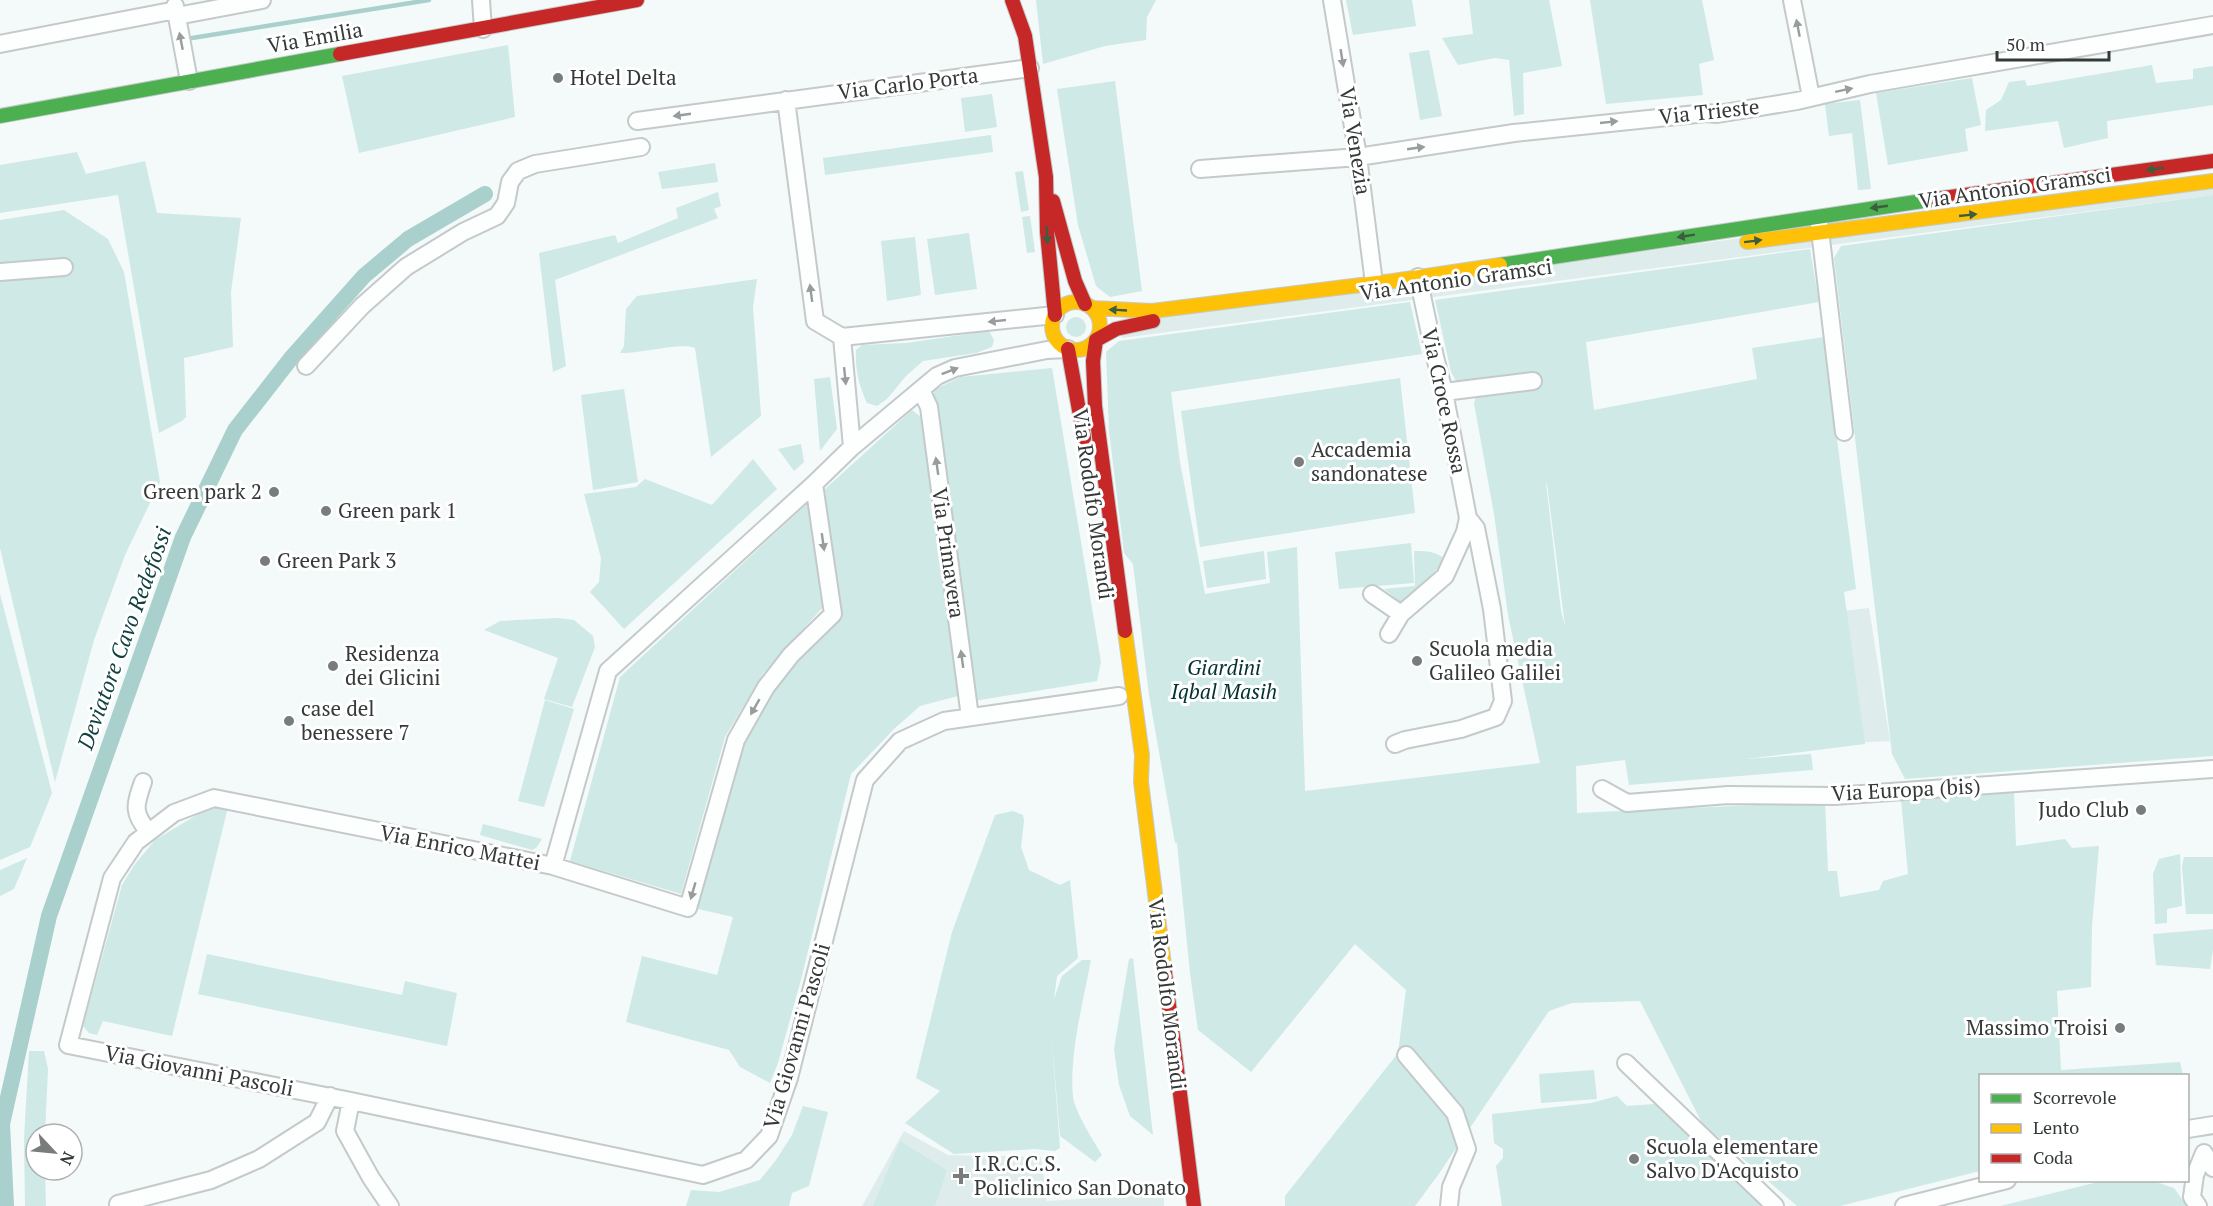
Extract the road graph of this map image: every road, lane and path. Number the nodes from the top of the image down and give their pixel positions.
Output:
1 (262, 0) edge
2 (481, 0) edge
3 (637, 0) edge
4 (1012, 0) edge
5 (1019, 0) edge
6 (1332, 0) edge
7 (1792, 0) edge
8 (175, 8) edge
9 (1021, 24) junction
10 (2213, 25) edge
11 (483, 29) junction
12 (0, 44) edge
13 (1030, 68) junction
14 (189, 81) junction
15 (1810, 97) junction
16 (786, 100) junction
17 (0, 116) edge
18 (637, 121) dead end
19 (641, 147) dead end
20 (1358, 157) junction
21 (2213, 161) edge
22 (1200, 169) dead end
23 (1046, 177) junction
24 (2090, 178) junction
25 (2213, 181) edge
26 (2092, 198) junction
27 (1819, 224) junction
28 (64, 267) dead end
29 (0, 272) edge
30 (1420, 281) junction
31 (1375, 287) junction
32 (1089, 306) junction
33 (1055, 315) junction
34 (842, 337) junction
35 (1096, 340) junction
36 (1068, 349) junction
37 (306, 366) dead end
38 (1533, 381) dead end
39 (921, 390) junction
40 (1444, 392) junction
41 (850, 419) junction
42 (878, 426) junction
43 (1844, 432) dead end
44 (852, 447) junction
45 (1087, 454) dead end
46 (814, 484) junction
47 (1092, 486) dead end
48 (1095, 510) dead end
49 (1468, 518) junction
50 (1110, 519) junction
51 (1372, 594) dead end
52 (1401, 614) junction
53 (1389, 634) dead end
54 (1119, 696) junction
55 (970, 717) junction
56 (1125, 729) dead end
57 (1395, 744) dead end
58 (2213, 769) edge
59 (1141, 774) junction
60 (143, 782) dead end
61 (1602, 789) dead end
62 (149, 832) junction
63 (553, 866) junction
64 (68, 1045) joint
65 (1406, 1055) dead end
66 (1626, 1063) dead end
67 (330, 1096) junction
68 (351, 1101) junction
69 (2213, 1125) edge
70 (2189, 1129) edge
71 (2213, 1168) edge
72 (1999, 1182) edge
73 (118, 1204) dead end
74 (1774, 1205) edge
75 (390, 1206) edge
76 (1194, 1206) edge
77 (1449, 1206) edge
78 (1904, 1206) edge
79 (2198, 1206) edge

1 - 8 street
2 - 11 street
3 - 11 street, Via Emilia
4 - 9 street
5 - 9 street
6 -> 20 street, Via Venezia
15 -> 7 street
8 - 12 street
14 -> 8 street
9 - 13 street
15 -> 10 street, Via Trieste
11 - 14 street, Via Emilia
13 - 16 street, Via Carlo Porta
13 - 23 street
14 - 17 street, Via Emilia
20 -> 15 street, Via Trieste
16 -> 18 street, Via Carlo Porta
34 -> 16 street
19 - 37 street
20 - 22 street, Via Trieste
20 - 31 street, Via Venezia
21 -> 24 street, Via Antonio Gramsci
23 - 32 street
23 -> 33 street
24 - 26 street
24 -> 27 street, Via Antonio Gramsci
25 - 26 street, Via Antonio Gramsci
27 -> 26 street, Via Antonio Gramsci
27 - 30 street, Via Antonio Gramsci
27 - 43 street
28 - 29 street
30 - 31 street, Via Antonio Gramsci
30 - 40 street, Via Croce Rossa
31 -> 32 street, Via Antonio Gramsci
31 - 35 street, Via Antonio Gramsci
32 - 33 street
32 - 35 street
33 -> 34 street
33 - 36 street
34 -> 41 street
35 - 36 street
35 - 50 street, Via Rodolfo Morandi
39 -> 36 street, Via Enrico Mattei
36 - 45 street, Via Rodolfo Morandi
38 - 40 street
39 - 42 street, Via Enrico Mattei
55 -> 39 street, Via Primavera
40 - 49 street, Via Croce Rossa
41 - 42 street
41 - 44 street
42 - 44 street, Via Enrico Mattei
44 - 46 street, Via Enrico Mattei
46 - 63 street, Via Enrico Mattei
46 -> 63 street
47 - 48 street, Via Rodolfo Morandi
49 - 52 street
49 - 57 street, Via Croce Rossa
50 - 54 street, Via Rodolfo Morandi
50 - 59 street, Via Rodolfo Morandi
51 - 52 street
52 - 53 street
54 - 55 street, Via Giovanni Pascoli
54 - 59 street, Via Rodolfo Morandi
55 - 68 street, Via Giovanni Pascoli
56 - 59 street, Via Rodolfo Morandi
58 - 61 street, Via Europa (bis)
59 - 76 street, Via Rodolfo Morandi
60 - 62 street
62 - 63 street, Via Enrico Mattei
62 - 64 street, Via Enrico Mattei
64 - 67 street, Via Giovanni Pascoli
65 - 77 street
66 - 74 street
67 - 68 street, Via Giovanni Pascoli
67 - 73 street, Via Giovanni Pascoli
68 - 75 street
69 - 70 street
71 - 79 street
72 - 78 street

